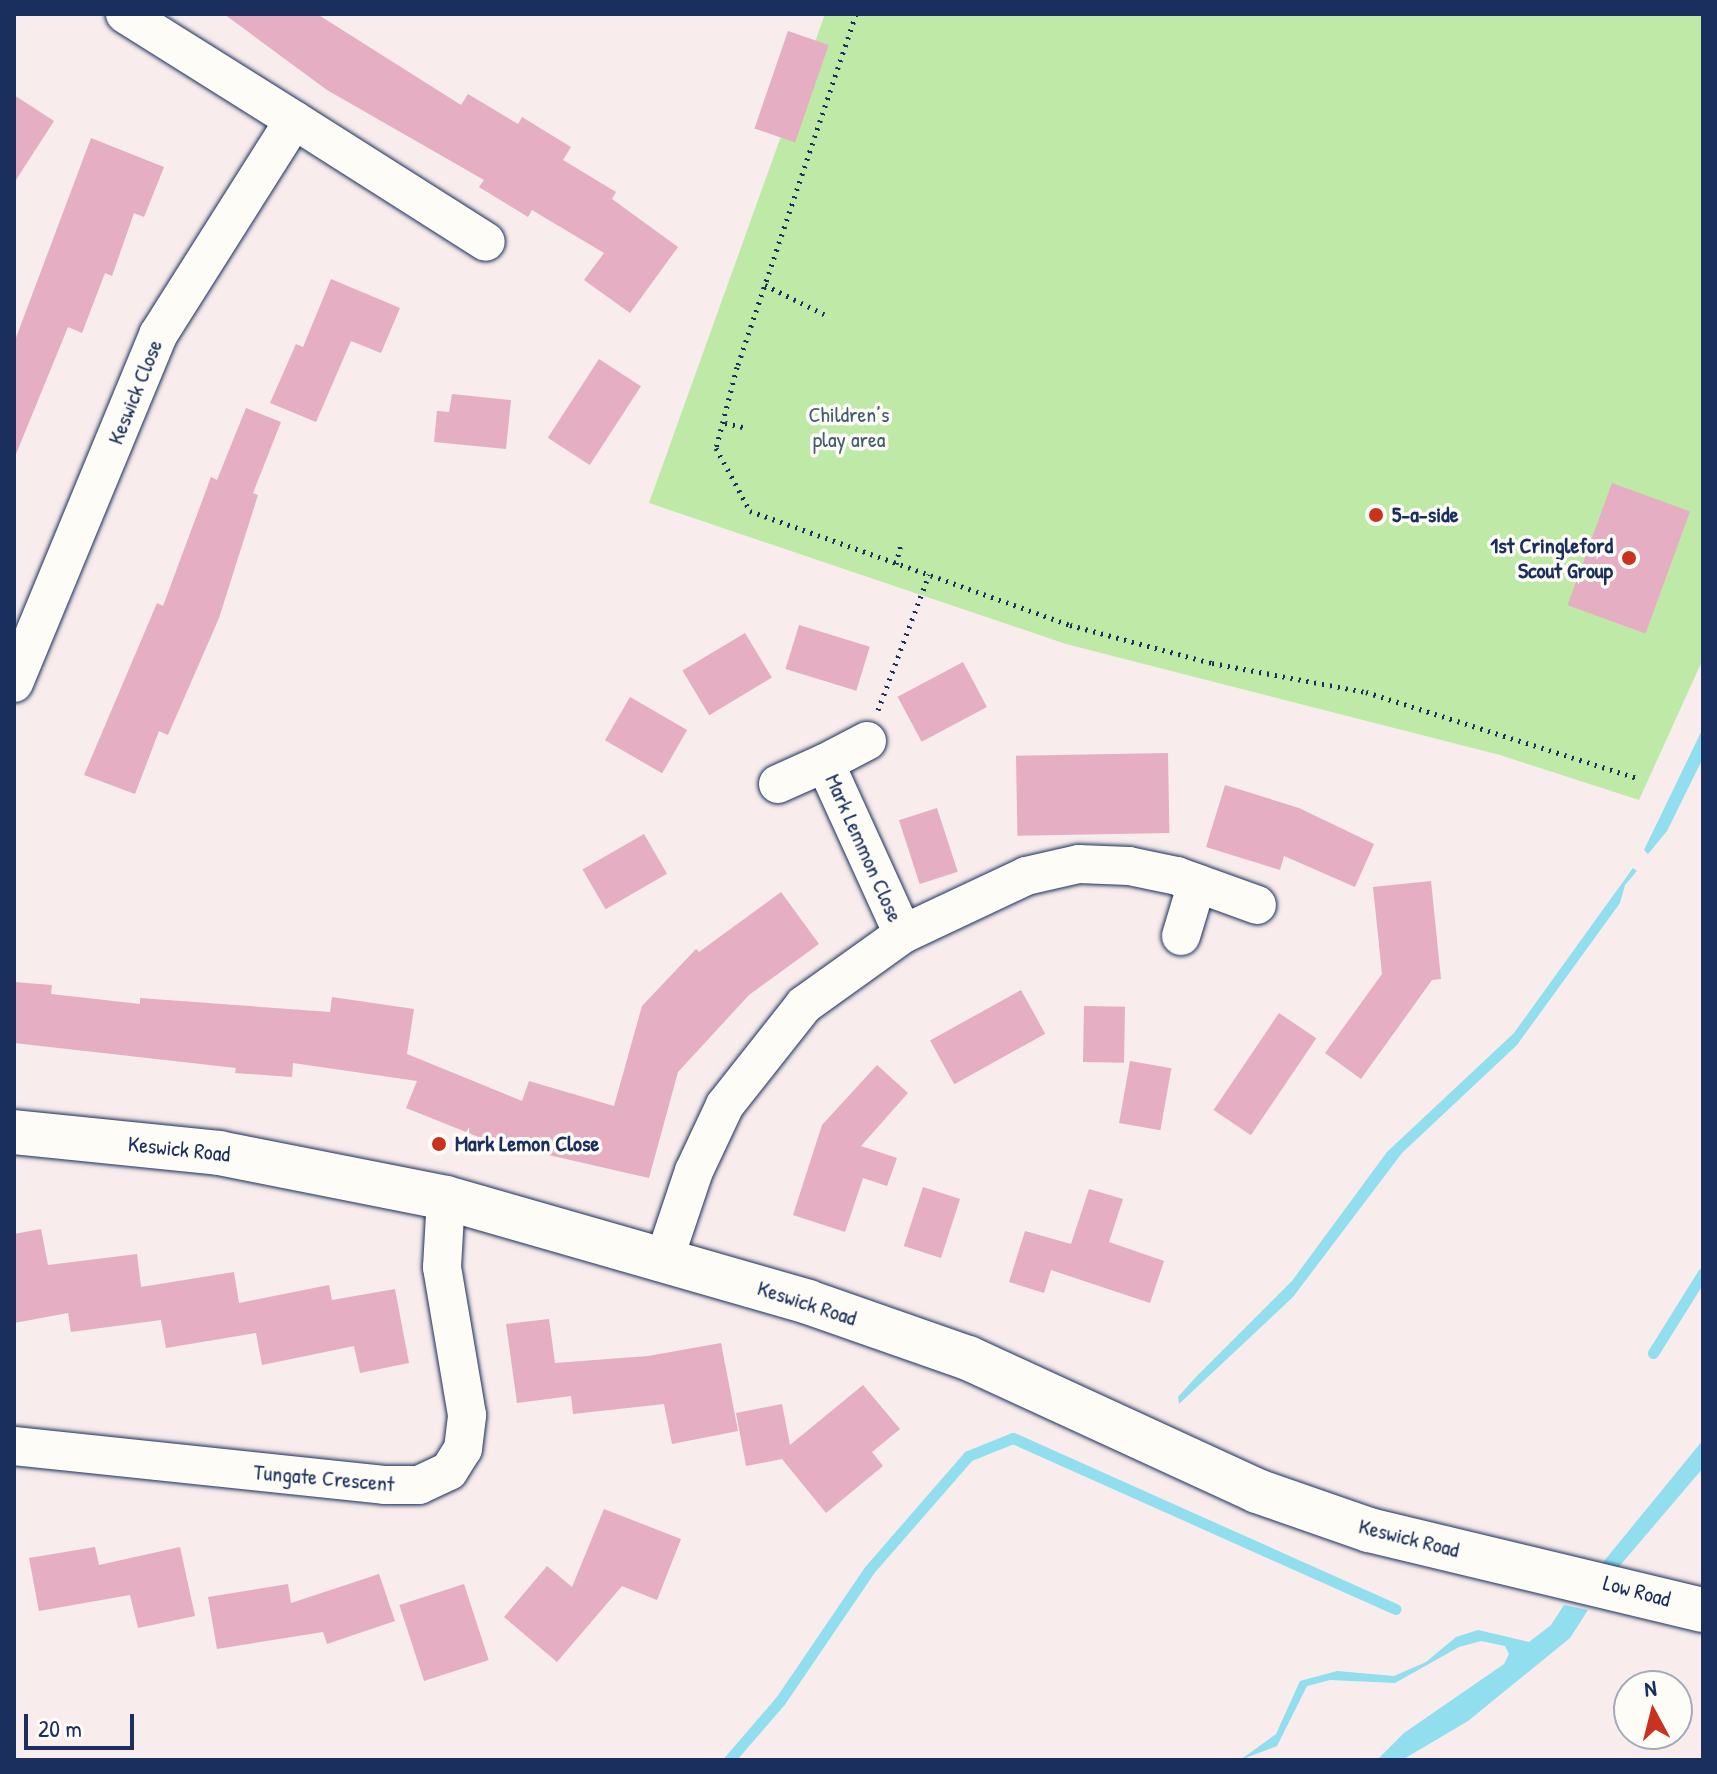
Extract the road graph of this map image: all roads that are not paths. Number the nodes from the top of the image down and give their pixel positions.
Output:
1 (125, 14) edge
2 (294, 120) junction
3 (486, 242) dead end
4 (14, 683) edge
5 (867, 741) road end
6 (825, 763) junction
7 (778, 784) dead end
8 (1197, 883) junction
9 (1257, 905) dead end
10 (903, 934) junction
11 (1181, 936) dead end
12 (14, 1132) edge
13 (446, 1198) junction
14 (664, 1260) junction
15 (14, 1446) edge
16 (1570, 1574) joint
17 (1703, 1610) edge

1 - 2 street
2 - 3 street
2 - 4 street, Keswick Close
5 - 6 street, Mark Lemmon Close
6 - 7 street, Mark Lemmon Close
6 - 10 street, Mark Lemmon Close
8 - 9 street, Mark Lemmon Close
8 - 10 street, Mark Lemmon Close
8 - 11 street
10 - 14 street, Mark Lemmon Close
12 - 13 street, Keswick Road
13 - 14 street, Keswick Road
13 - 15 street, Tungate Crescent
14 - 16 street, Keswick Road
16 - 17 street, Low Road

